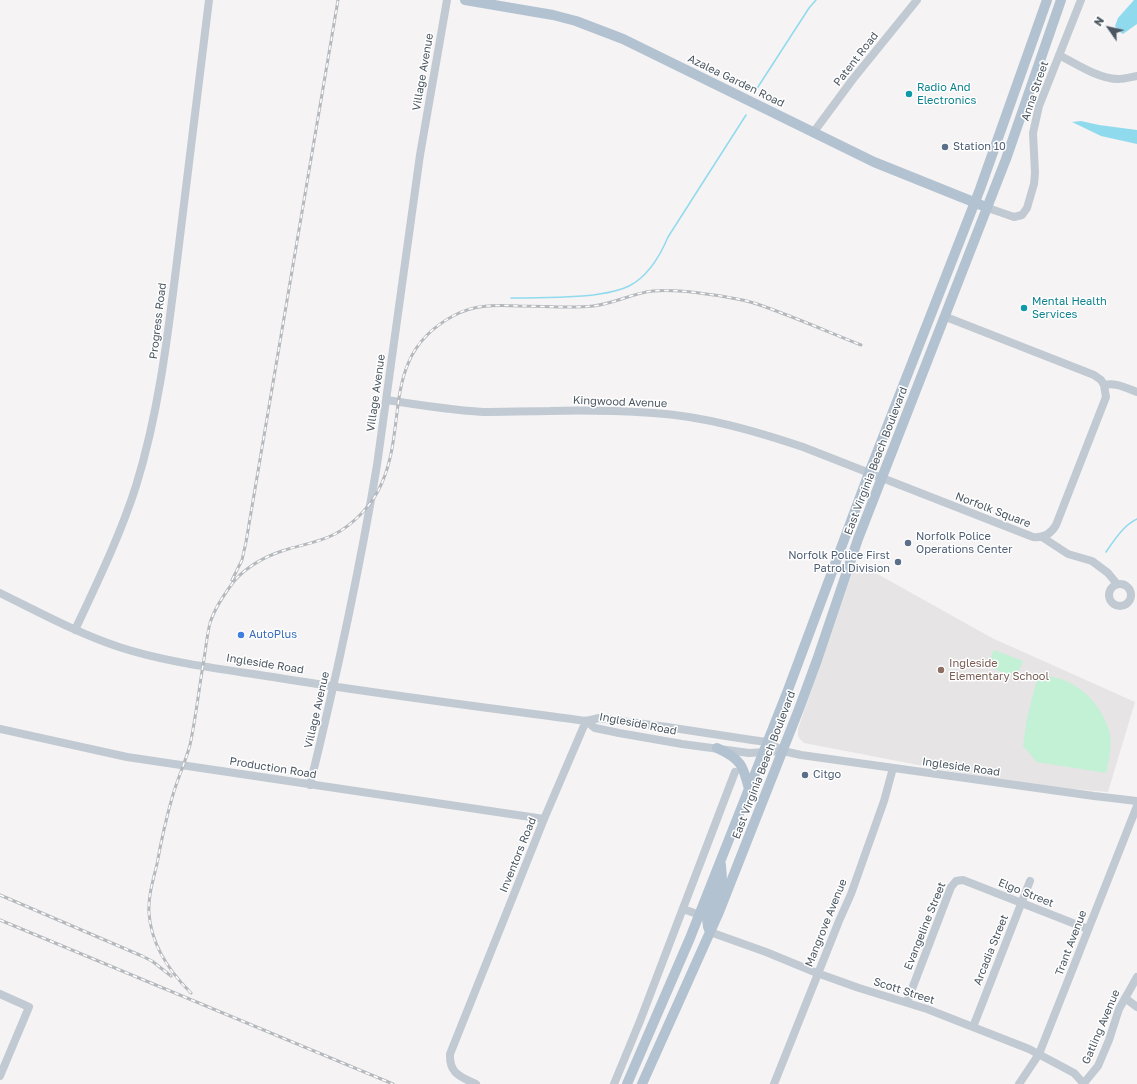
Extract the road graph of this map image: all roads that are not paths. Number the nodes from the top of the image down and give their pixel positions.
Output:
1 (209, 0) edge
2 (447, 0) edge
3 (465, 0) edge
4 (916, 0) edge
5 (1047, 0) edge
6 (1061, 0) edge
7 (1081, 0) edge
8 (1059, 55) junction
9 (1137, 76) edge
10 (813, 133) junction
11 (990, 162) junction
12 (1004, 166) junction
13 (975, 203) junction
14 (988, 208) junction
15 (946, 317) junction
16 (1104, 385) junction
17 (1137, 392) edge
18 (387, 400) junction
19 (869, 473) junction
20 (882, 479) junction
21 (1042, 537) junction
22 (1117, 584) dead end
23 (0, 593) edge
24 (75, 630) junction
25 (334, 686) junction
26 (586, 721) junction
27 (0, 729) edge
28 (767, 742) junction
29 (717, 748) junction
30 (783, 751) junction
31 (763, 753) junction
32 (893, 768) junction
33 (735, 772) dead end
34 (310, 785) junction
35 (749, 790) junction
36 (1137, 801) edge
37 (1137, 806) edge
38 (544, 819) junction
39 (721, 861) junction
40 (956, 881) joint
41 (1030, 881) dead end
42 (1022, 903) junction
43 (683, 909) junction
44 (700, 915) junction
45 (1088, 930) junction
46 (710, 932) junction
47 (689, 941) junction
48 (818, 973) junction
49 (1137, 978) edge
50 (0, 994) edge
51 (1125, 998) junction
52 (907, 1002) junction
53 (1137, 1007) edge
54 (973, 1027) junction
55 (1039, 1054) junction
56 (0, 1076) edge
57 (476, 1084) edge
58 (614, 1084) edge
59 (627, 1084) edge
60 (642, 1084) edge
61 (774, 1084) edge
62 (1019, 1084) edge
63 (1084, 1084) edge

1 - 24 street, Progress Road
2 - 18 street, Village Avenue
3 - 10 main road, Azalea Garden Road
4 - 10 street, Patent Road
5 - 11 main road, East Virginia Beach Boulevard
6 - 12 main road, East Virginia Beach Boulevard
7 - 8 street, Anna Street
8 - 9 street, Anna Street
8 - 14 street, Anna Street
10 - 13 main road, Azalea Garden Road
11 - 12 main road
11 - 13 main road, East Virginia Beach Boulevard
12 - 14 main road, East Virginia Beach Boulevard
13 - 14 main road, Azalea Garden Road
13 - 19 main road, East Virginia Beach Boulevard
14 - 15 main road, East Virginia Beach Boulevard
15 - 16 street
15 - 20 main road, East Virginia Beach Boulevard
16 - 17 street
16 - 21 street, Norfolk Square
18 - 19 street, Kingwood Avenue
18 - 25 street, Village Avenue
19 - 20 street, Norfolk Square
19 - 28 main road, East Virginia Beach Boulevard
20 - 21 street, Norfolk Square
20 - 30 main road, East Virginia Beach Boulevard
21 - 22 street
23 - 24 street, Ingleside Road
24 - 25 street, Ingleside Road
25 - 26 street, Ingleside Road
25 - 34 street, Village Avenue
26 - 28 street, Ingleside Road
26 - 29 street, Ingleside Road
26 - 38 street, Inventors Road
27 - 34 street, Production Road
28 - 30 street, Ingleside Road
28 - 31 main road, East Virginia Beach Boulevard
29 - 31 street, Ingleside Road
29 - 35 main road
30 - 31 street, Ingleside Road
30 - 32 street, Ingleside Road
30 - 46 main road, East Virginia Beach Boulevard
31 - 35 main road, East Virginia Beach Boulevard
32 - 36 street, Ingleside Road
32 - 48 street, Mangrove Avenue
33 - 43 street
34 - 38 street, Production Road
35 - 39 main road, East Virginia Beach Boulevard
37 - 45 street, Trant Avenue
38 - 57 street, Inventors Road
39 - 44 main road, East Virginia Beach Boulevard
39 - 46 main road
40 - 42 street, Elgo Street
40 - 52 street, Evangeline Street
41 - 42 street, Arcadia Street
42 - 45 street, Elgo Street
42 - 54 street, Arcadia Street
43 - 44 street
43 - 58 street
44 - 47 main road, East Virginia Beach Boulevard
45 - 55 street, Trant Avenue
46 - 47 main road
46 - 48 street, Scott Street
46 - 60 main road, East Virginia Beach Boulevard
47 - 59 main road, East Virginia Beach Boulevard
48 - 52 street, Scott Street
48 - 61 street, Mangrove Avenue
49 - 51 street, Gatling Avenue
50 - 56 street
51 - 53 street
51 - 63 street, Gatling Avenue
52 - 54 street, Scott Street
54 - 55 street, Scott Street
55 - 62 street, Trant Avenue
55 - 63 street, Scott Street

